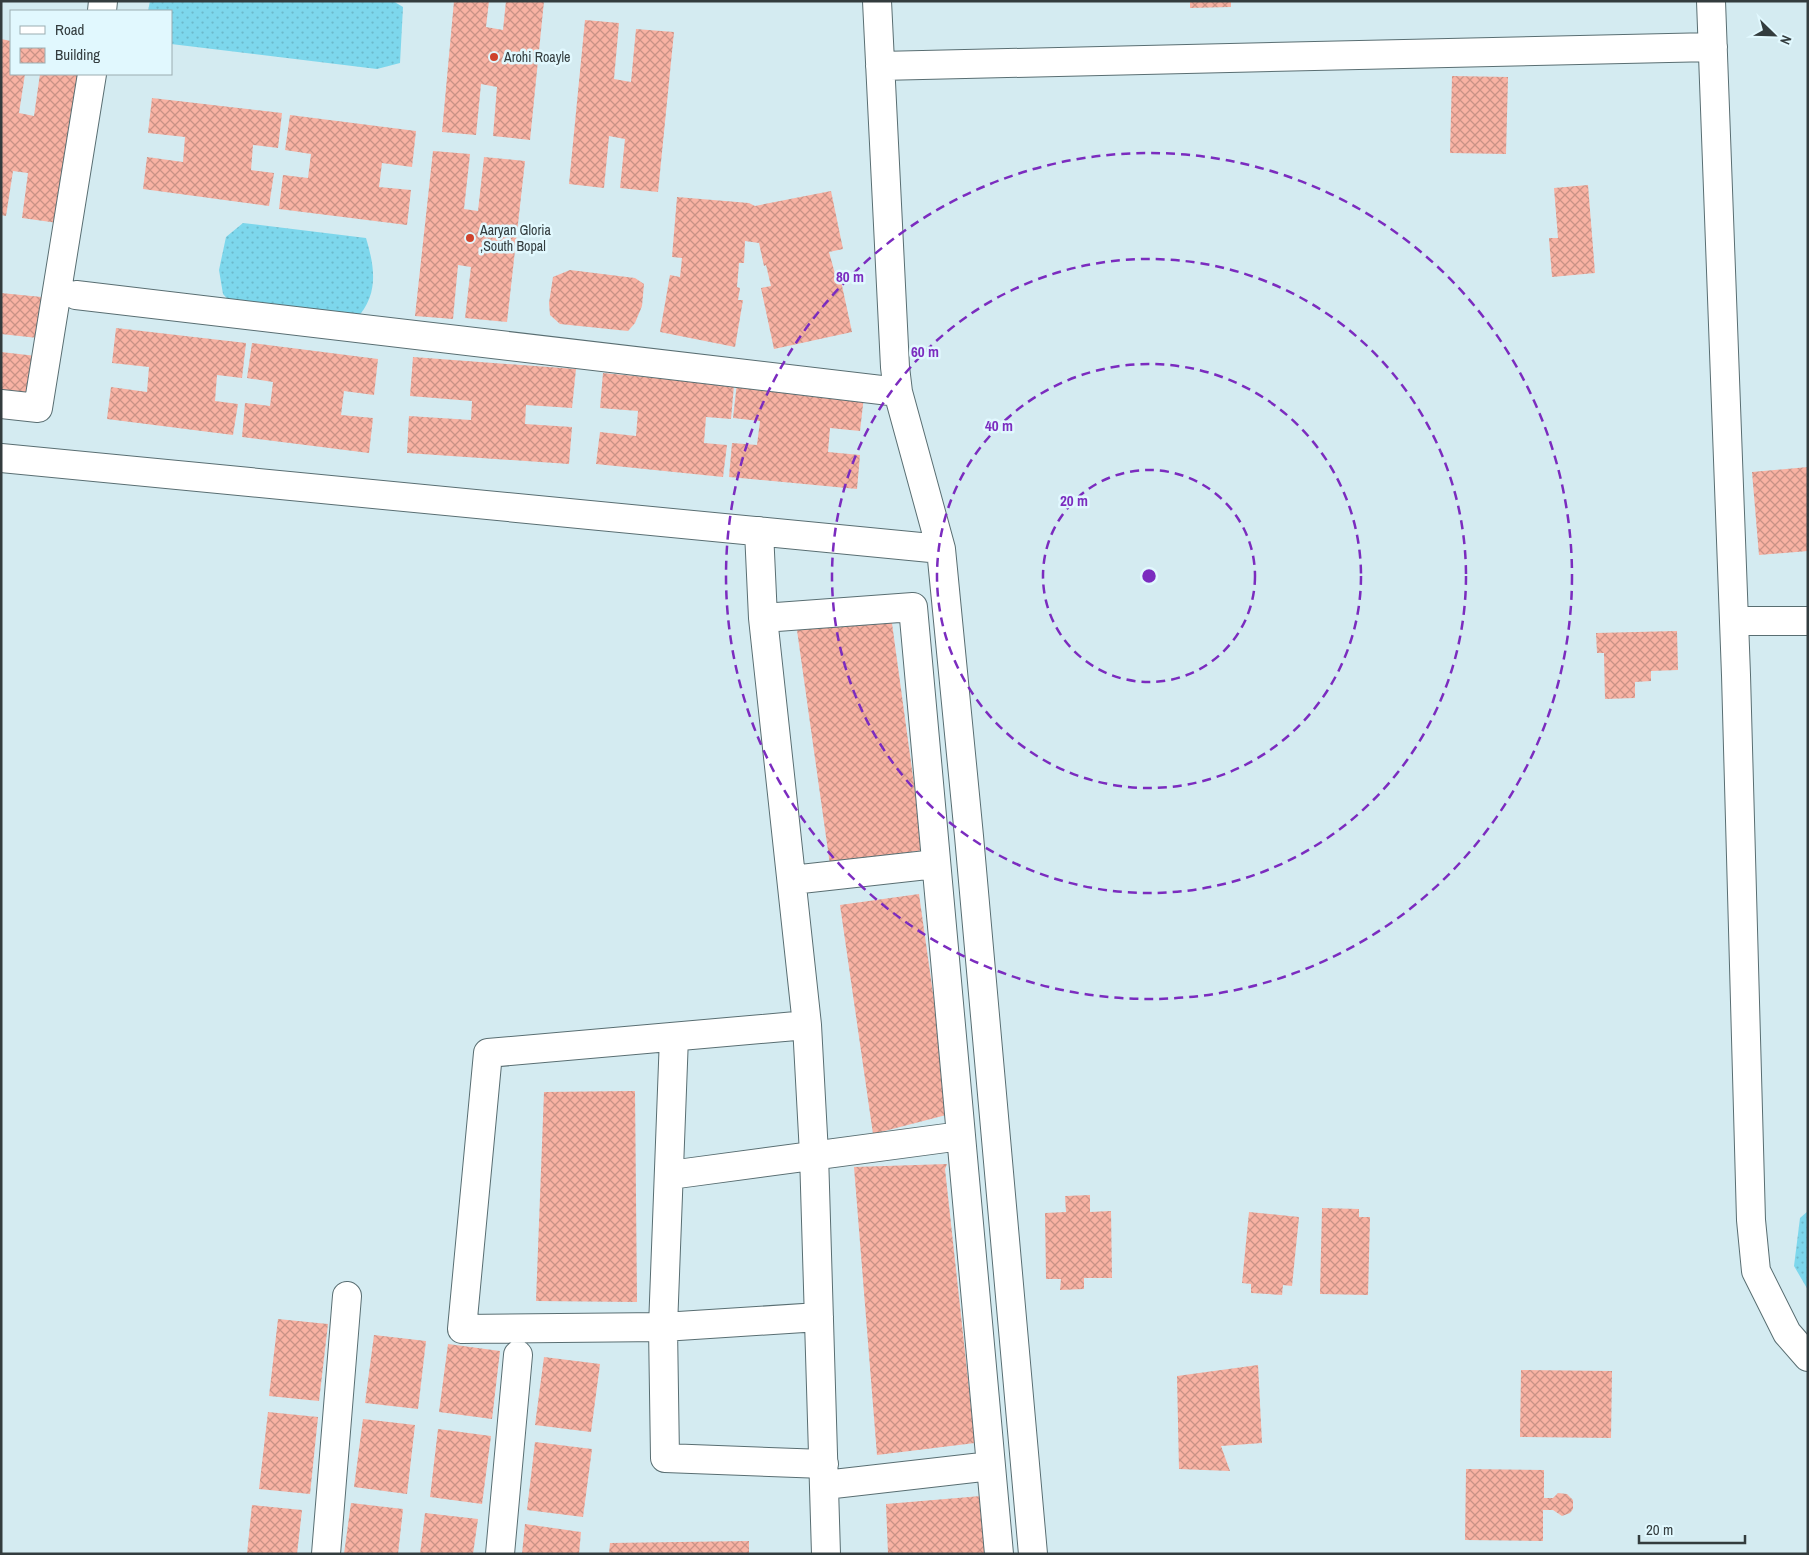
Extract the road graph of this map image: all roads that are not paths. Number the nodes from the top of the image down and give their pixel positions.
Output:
1 (877, 1) edge
2 (1711, 1) edge
3 (1713, 47) junction
4 (880, 66) junction
5 (92, 75) edge
6 (76, 295) dead end
7 (898, 392) junction
8 (1, 404) edge
9 (1, 458) edge
10 (758, 531) junction
11 (941, 549) junction
12 (763, 618) junction
13 (1734, 621) junction
14 (1808, 621) edge
15 (936, 864) junction
16 (792, 880) junction
17 (807, 1025) junction
18 (674, 1037) junction
19 (961, 1136) junction
20 (814, 1154) junction
21 (670, 1175) junction
22 (347, 1296) dead end
23 (818, 1317) junction
24 (663, 1327) junction
25 (518, 1355) dead end
26 (1808, 1357) edge
27 (991, 1466) junction
28 (824, 1474) junction
29 (326, 1554) edge
30 (500, 1554) edge
31 (826, 1554) edge
32 (999, 1554) edge
33 (1033, 1554) edge

1 - 4 street
2 - 3 street
3 - 4 street
3 - 13 street
4 - 7 street
5 - 8 street
6 - 7 street
7 - 11 street
9 - 10 street
10 - 11 street
10 - 12 street
11 - 33 street
12 - 15 street
12 - 16 street
13 - 14 street
13 - 26 street
15 - 16 street
15 - 19 street
16 - 17 street
17 - 18 street
17 - 20 street
18 - 21 street
18 - 24 street
19 - 20 street
19 - 27 street
20 - 21 street
20 - 23 street
21 - 24 street
22 - 29 street
23 - 24 street
23 - 28 street
24 - 28 street
25 - 30 street
27 - 28 street
27 - 32 street
28 - 31 street

